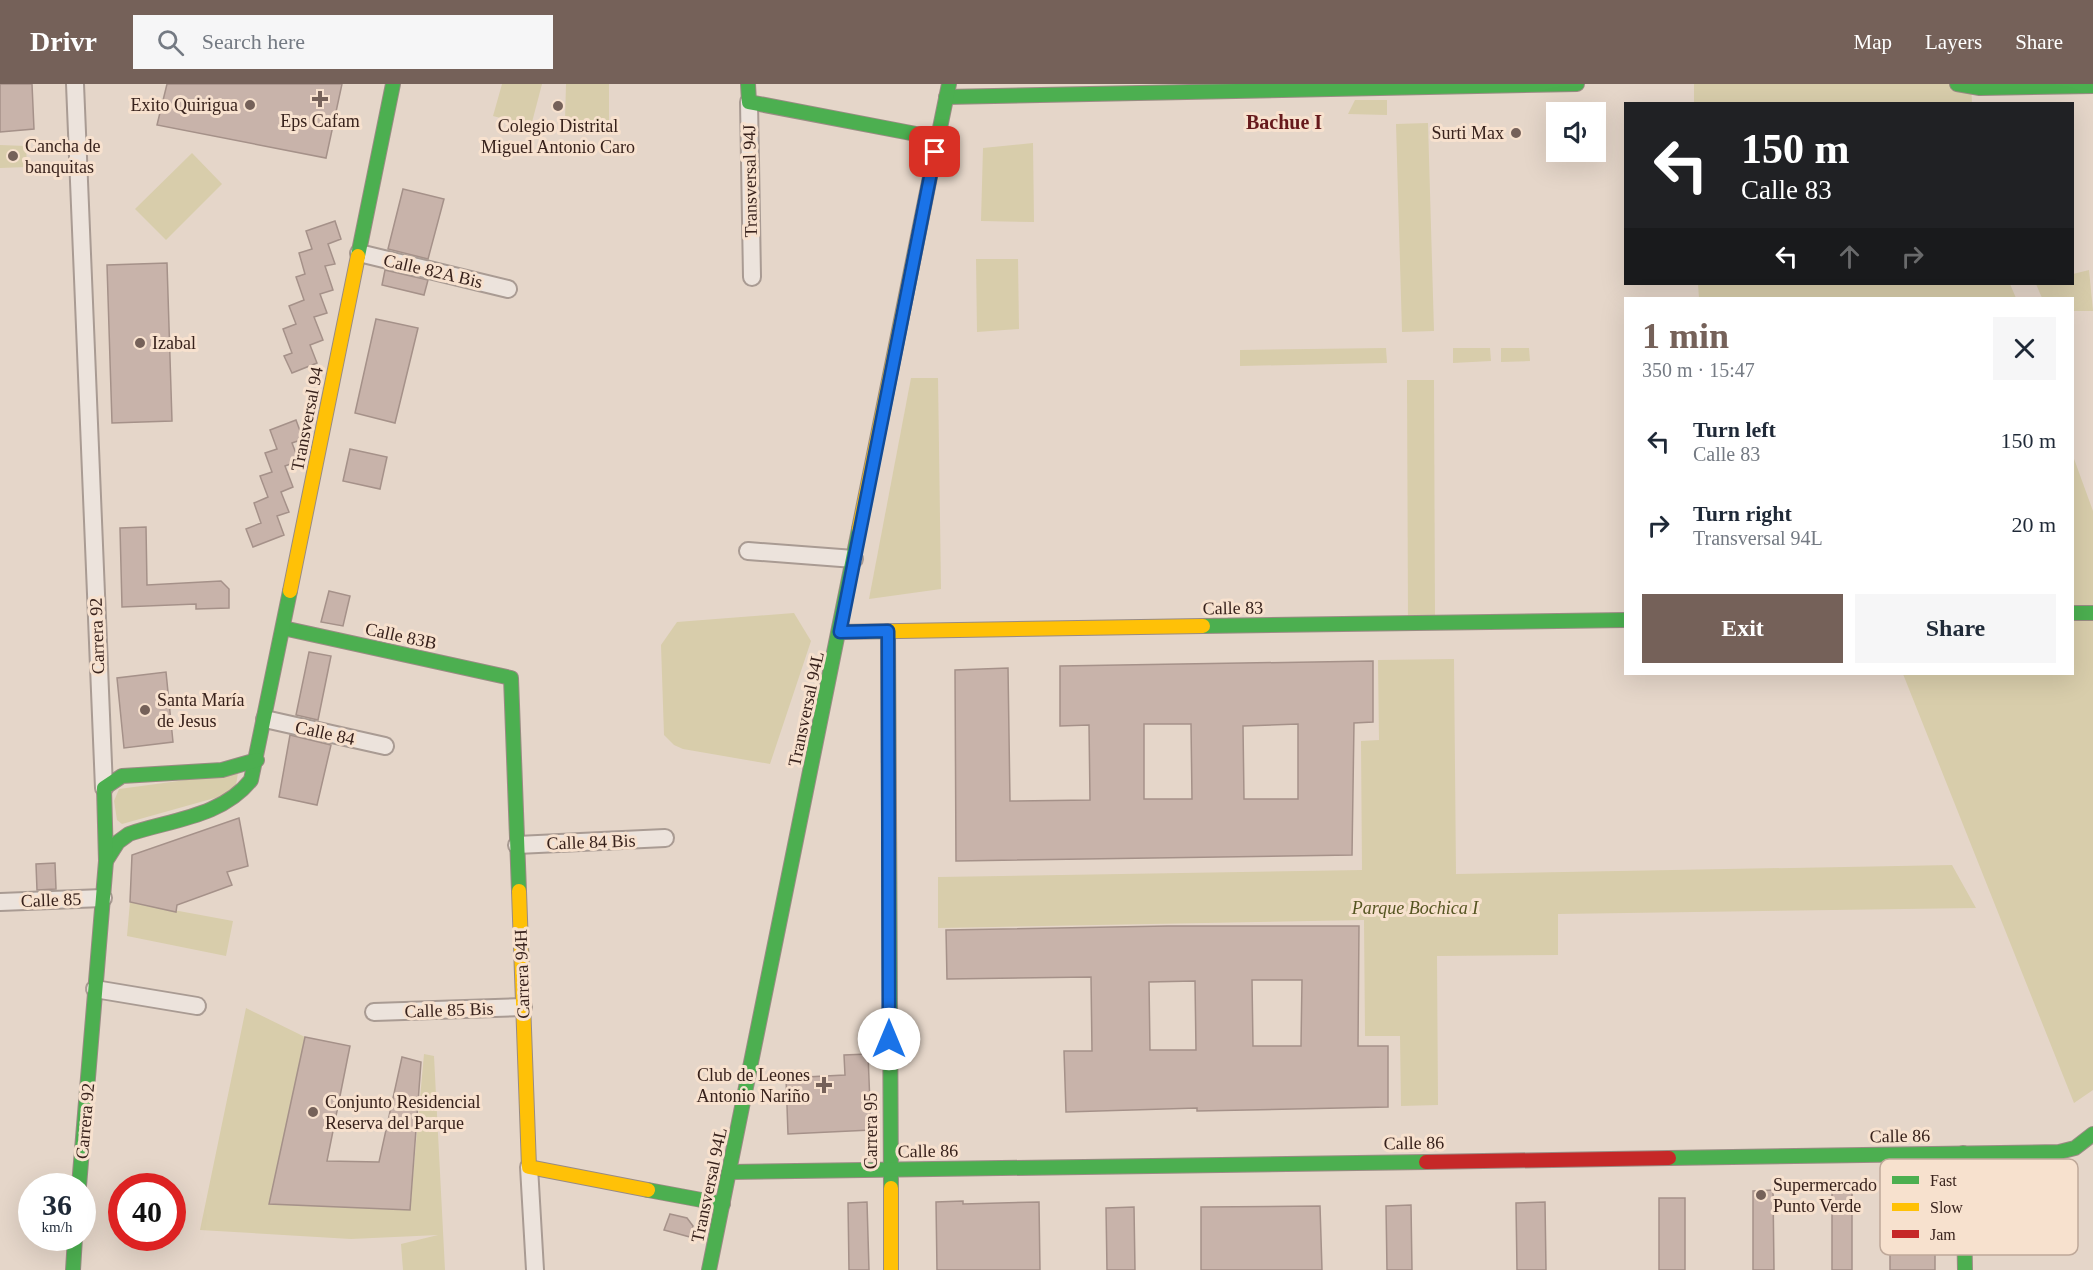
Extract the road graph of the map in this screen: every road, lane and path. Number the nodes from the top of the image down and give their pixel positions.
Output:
1 (75, 84) edge
2 (393, 84) edge
3 (748, 84) edge
4 (1577, 84) edge
5 (1956, 84) edge
6 (1980, 86) edge
7 (2093, 86) edge
8 (947, 91) edge
9 (749, 102) junction
10 (937, 138) junction
11 (358, 253) junction
12 (752, 277) dead end
13 (508, 289) dead end
14 (748, 551) dead end
15 (854, 560) junction
16 (2093, 613) edge
17 (2074, 614) edge
18 (1624, 620) edge
19 (283, 628) junction
20 (888, 631) junction
21 (840, 632) junction
22 (511, 678) joint
23 (265, 719) junction
24 (385, 746) dead end
25 (257, 760) junction
26 (104, 788) junction
27 (665, 838) dead end
28 (517, 845) junction
29 (106, 861) junction
30 (103, 898) junction
31 (0, 902) edge
32 (95, 989) junction
33 (197, 1006) dead end
34 (523, 1007) junction
35 (374, 1012) dead end
36 (2093, 1134) edge
37 (1963, 1153) junction
38 (1963, 1159) edge
39 (529, 1167) junction
40 (889, 1169) junction
41 (730, 1172) junction
42 (80, 1173) edge
43 (723, 1204) junction
44 (74, 1251) edge
45 (1965, 1255) edge
46 (72, 1270) edge
47 (535, 1270) edge
48 (710, 1270) edge
49 (891, 1270) edge
50 (1965, 1270) edge

1 - 26 street, Carrera 92
2 - 11 street, Transversal 94
3 - 9 street, Transversal 94J
4 - 8 street
5 - 6 street
6 - 7 street
8 - 10 street, Transversal 94L
9 - 10 street
9 - 12 street, Transversal 94J
10 - 15 street, Transversal 94L
11 - 13 street, Calle 82A Bis
11 - 19 street, Transversal 94
14 - 15 street
15 - 21 street, Transversal 94L
16 - 17 street
18 - 20 street, Calle 83
19 - 22 street, Calle 83B
19 - 23 street, Transversal 94
20 - 21 street, Calle 83
20 - 40 street, Carrera 95
21 - 41 street, Transversal 94L
22 - 28 street, Carrera 94H
23 - 24 street, Calle 84
23 - 25 street, Transversal 94
25 - 26 street
25 - 29 street, Transversal 94
26 - 29 street, Carrera 92
27 - 28 street, Calle 84 Bis
28 - 34 street, Carrera 94H
29 - 30 street, Carrera 92
30 - 31 street, Calle 85
30 - 32 street, Carrera 92
32 - 33 street
32 - 42 street, Carrera 92
34 - 35 street, Calle 85 Bis
34 - 39 street, Carrera 94H
36 - 37 street, Calle 86
37 - 38 street
37 - 40 street, Calle 86
39 - 43 street
39 - 47 street, Carrera 94H
40 - 41 street, Calle 86
40 - 49 street, Carrera 95
41 - 43 street, Transversal 94L
43 - 48 street, Transversal 94L
44 - 46 street
45 - 50 street

